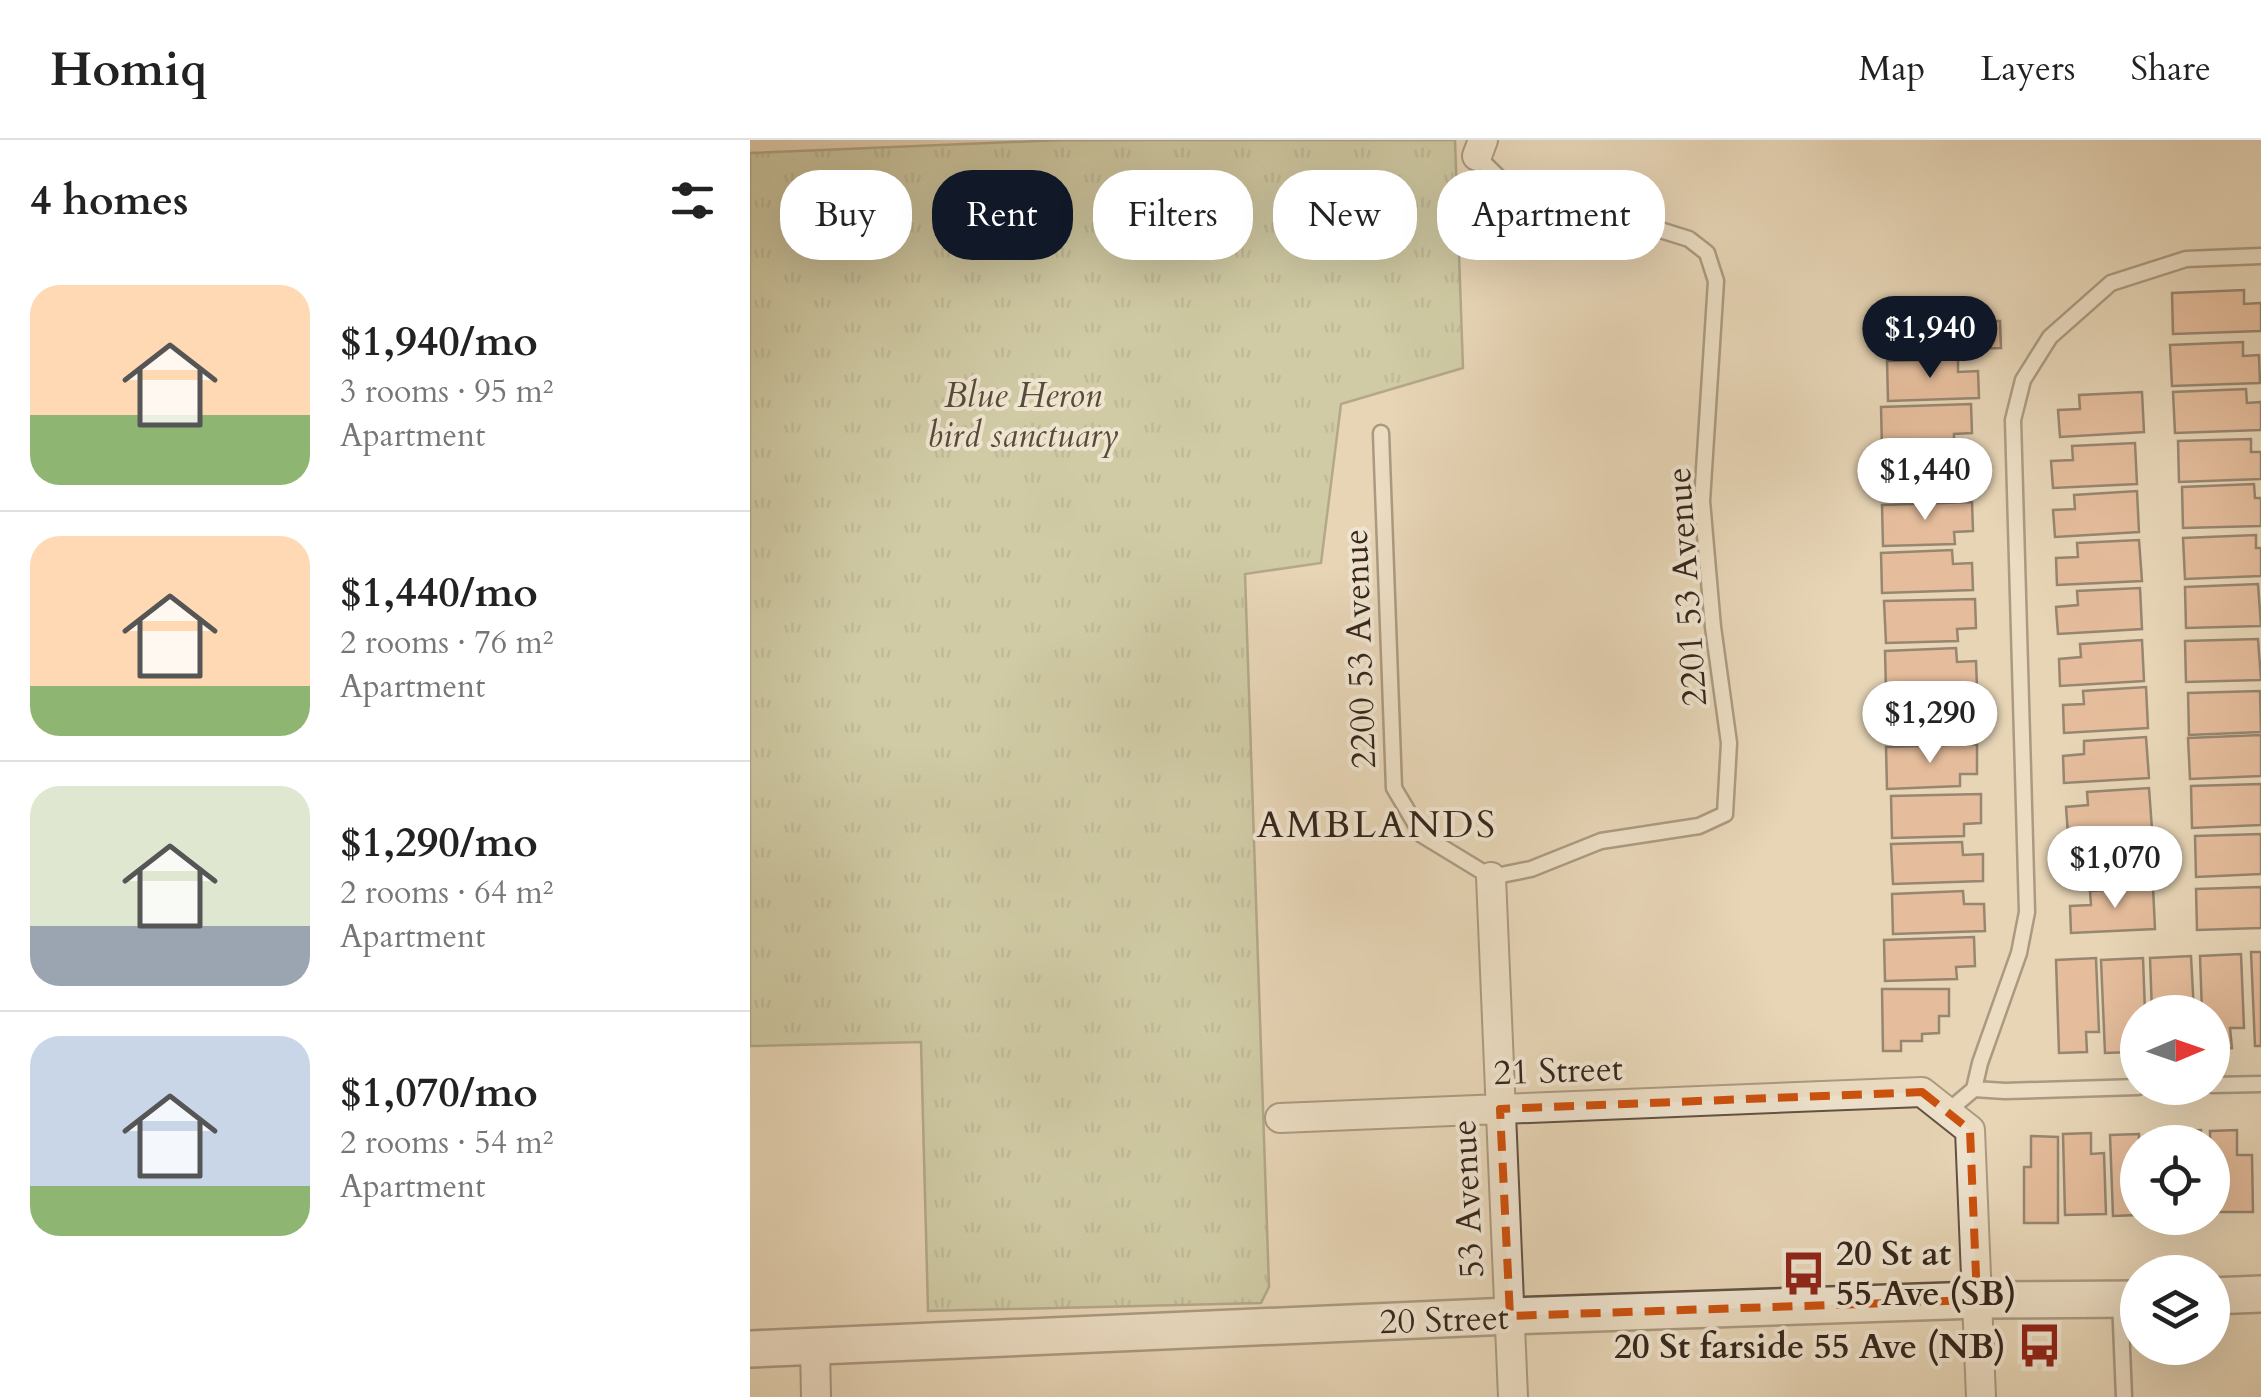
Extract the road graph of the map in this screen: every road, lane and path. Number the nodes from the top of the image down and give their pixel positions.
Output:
1 (1480, 148) edge
2 (2261, 256) edge
3 (1381, 432) dead end
4 (1491, 877) junction
5 (2261, 1084) edge
6 (2230, 1085) edge
7 (2120, 1088) edge
8 (1974, 1089) junction
9 (1500, 1109) junction
10 (1947, 1112) junction
11 (1280, 1118) dead end
12 (2261, 1294) edge
13 (2230, 1295) edge
14 (2120, 1299) edge
15 (1977, 1300) junction
16 (1510, 1316) junction
17 (815, 1348) junction
18 (750, 1349) edge
19 (2126, 1365) edge
20 (816, 1397) edge
21 (1513, 1397) edge
22 (1981, 1397) edge
23 (2124, 1397) edge

1 - 4 lane, 2201 53 Avenue
2 - 8 lane
3 - 4 lane, 2200 53 Avenue
4 - 9 street, 53 Avenue
5 - 6 lane
7 - 8 lane
8 - 10 lane
9 - 10 street, 21 Street
9 - 11 street, 21 Street
9 - 16 street, 53 Avenue
10 - 15 street
12 - 13 street
14 - 15 street, 20 Street
15 - 16 street, 20 Street
15 - 22 street
16 - 17 street, 20 Street
16 - 21 street, 53 Avenue
17 - 18 street, 20 Street
17 - 20 street
19 - 23 lane

